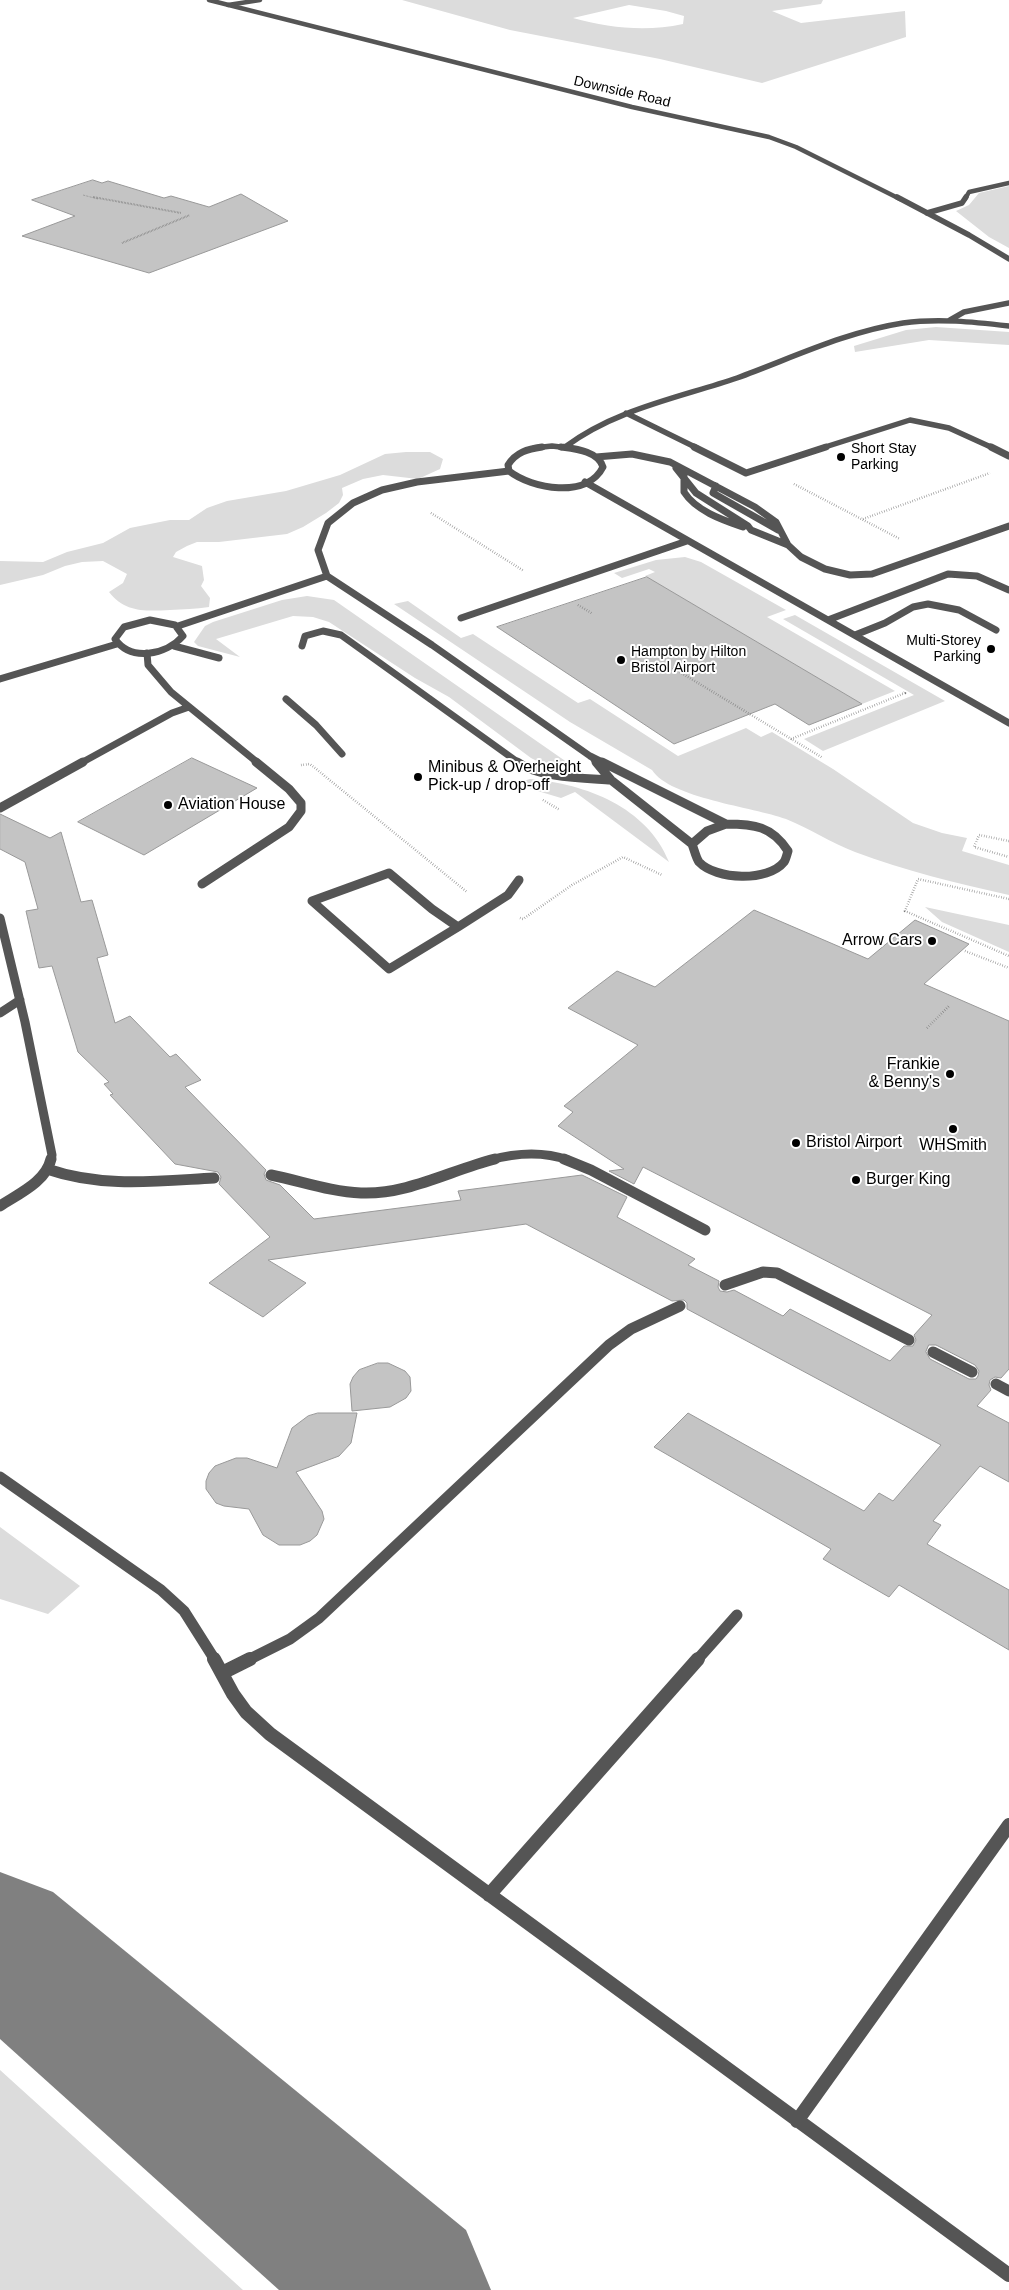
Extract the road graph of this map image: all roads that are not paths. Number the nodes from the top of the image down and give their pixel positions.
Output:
1 (209, 0) edge
2 (260, 0) edge
3 (228, 5) junction
4 (1009, 183) edge
5 (927, 213) junction
6 (1009, 260) edge
7 (1009, 302) edge
8 (949, 320) junction
9 (1009, 326) edge
10 (626, 413) junction
11 (565, 447) junction
12 (1009, 456) edge
13 (596, 457) junction
14 (670, 462) junction
15 (509, 471) junction
16 (586, 482) junction
17 (1009, 526) edge
18 (687, 541) junction
19 (788, 545) junction
20 (327, 576) junction
21 (1009, 590) edge
22 (461, 618) dead end
23 (828, 620) junction
24 (178, 626) junction
25 (996, 630) dead end
26 (855, 635) junction
27 (117, 644) junction
28 (174, 646) junction
29 (302, 646) dead end
30 (148, 653) junction
31 (219, 658) dead end
32 (0, 679) edge
33 (286, 700) dead end
34 (189, 707) junction
35 (1009, 723) edge
36 (342, 754) dead end
37 (590, 756) junction
38 (611, 780) junction
39 (0, 808) edge
40 (726, 824) junction
41 (692, 844) junction
42 (520, 880) dead end
43 (202, 884) dead end
44 (0, 918) edge
45 (458, 927) junction
46 (20, 1000) junction
47 (0, 1013) edge
48 (47, 1169) junction
49 (271, 1175) dead end
50 (214, 1178) dead end
51 (0, 1206) edge
52 (704, 1230) dead end
53 (726, 1285) dead end
54 (680, 1306) dead end
55 (909, 1340) dead end
56 (933, 1352) dead end
57 (972, 1372) dead end
58 (996, 1384) dead end
59 (1009, 1391) edge
60 (0, 1477) edge
61 (737, 1616) dead end
62 (222, 1674) junction
63 (1009, 1825) edge
64 (489, 1895) junction
65 (797, 2121) junction
66 (1009, 2276) edge

1 - 3 street, Downside Road
2 - 3 street
3 - 5 street, Downside Road
4 - 5 street
5 - 6 street, Downside Road
7 - 8 street
8 - 9 street
8 - 10 street
10 - 11 street
10 - 12 street
11 - 13 street
11 - 15 street
13 - 14 street
13 - 16 street
14 - 19 street
14 - 19 street
15 - 16 street
15 - 20 street
16 - 18 street
17 - 19 street
18 - 22 street
18 - 23 street
20 - 24 street
20 - 37 street
21 - 23 street
23 - 26 street
24 - 27 street
24 - 28 street
25 - 26 street
26 - 35 street
27 - 30 street
27 - 32 street
28 - 30 street
28 - 31 street
29 - 38 street
30 - 34 street
33 - 36 street
34 - 39 street
34 - 43 street
37 - 38 street
37 - 40 street
38 - 41 street
40 - 41 street
40 - 41 street
42 - 45 street
44 - 46 street
45 - 45 street
46 - 47 street
46 - 48 street
48 - 50 street
48 - 51 street
49 - 52 street
53 - 55 street
54 - 62 street
56 - 57 street
58 - 59 street
60 - 62 street
61 - 64 street
62 - 64 street
63 - 65 street
64 - 65 street
65 - 66 street

